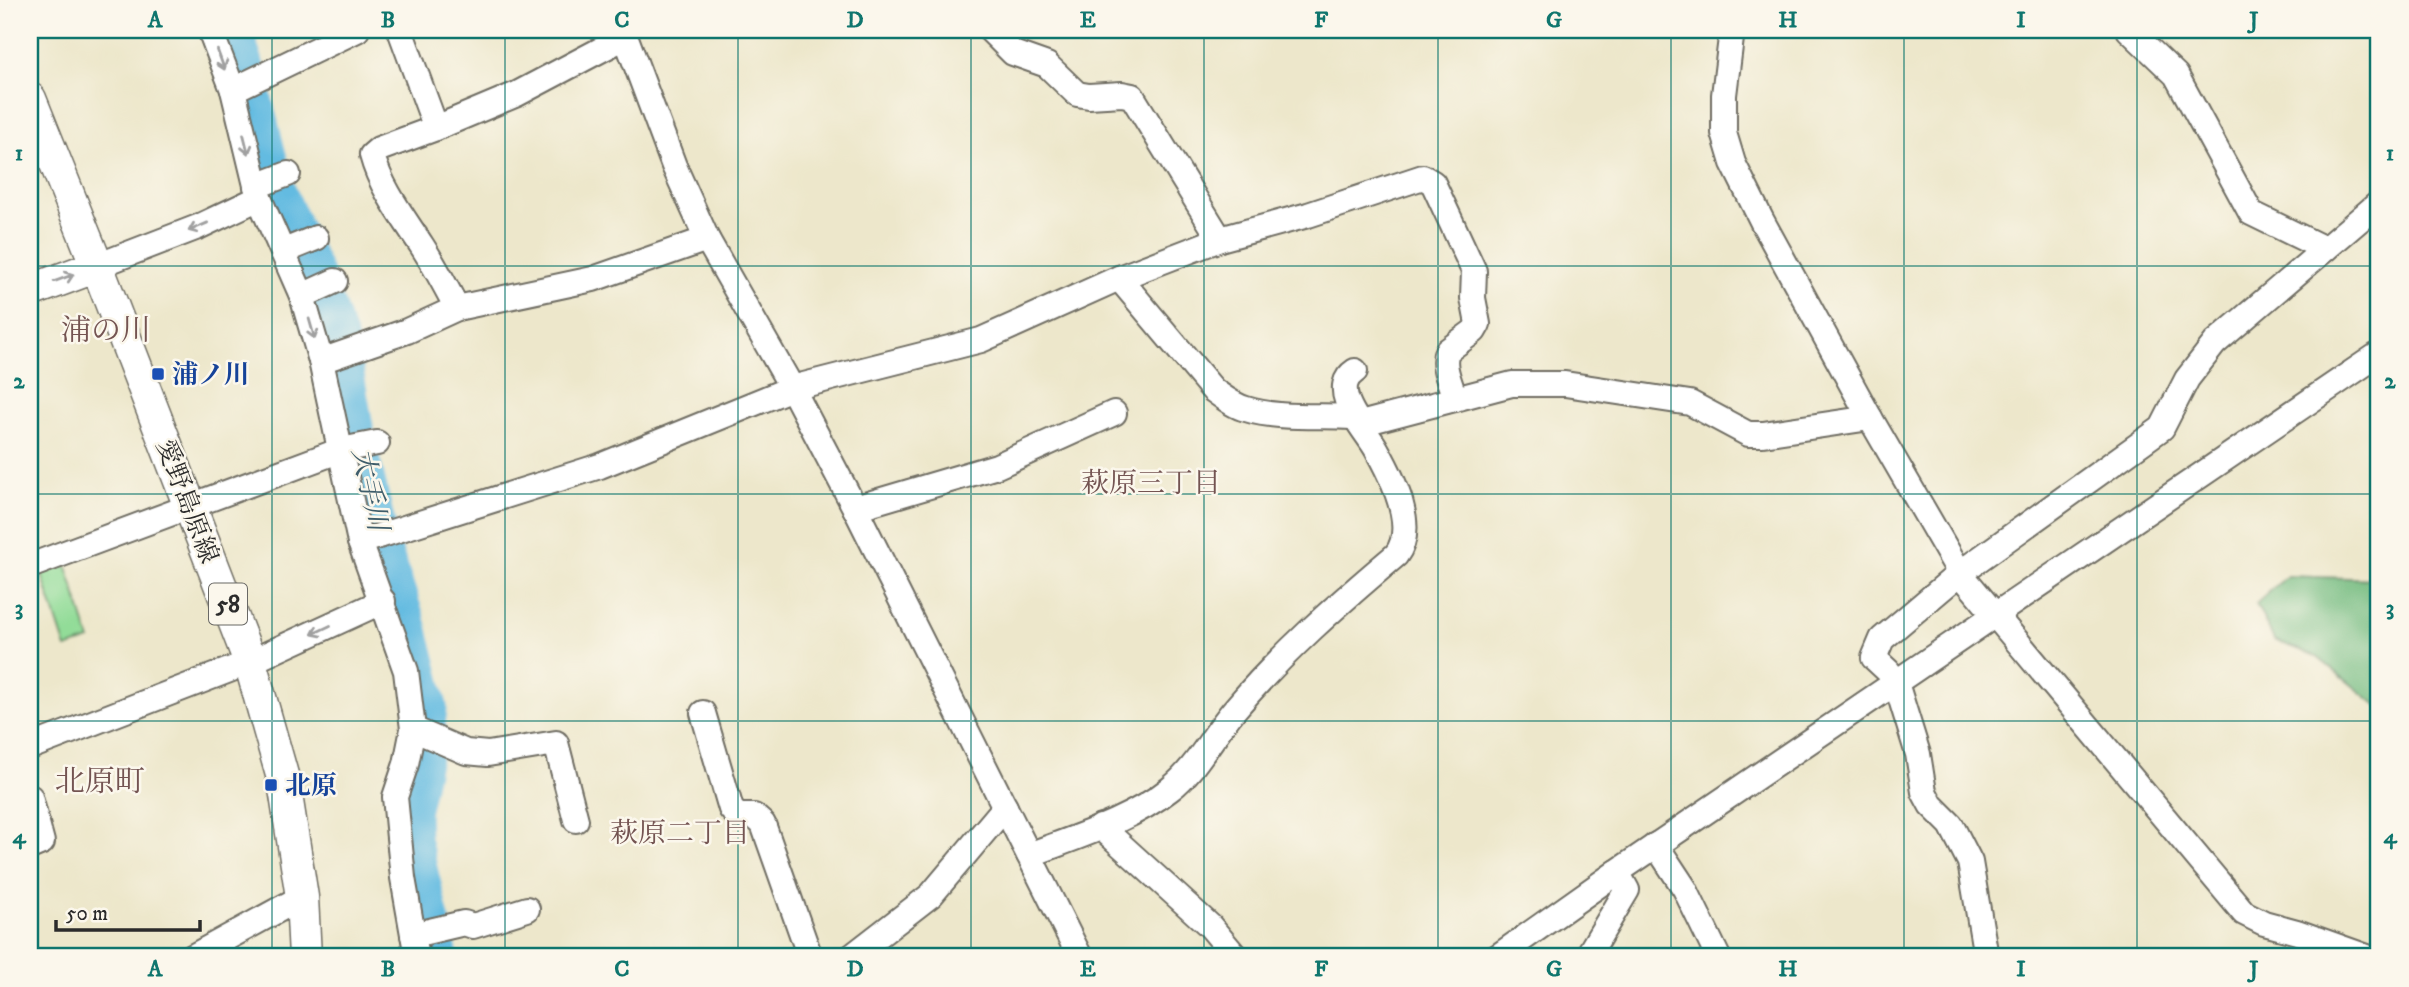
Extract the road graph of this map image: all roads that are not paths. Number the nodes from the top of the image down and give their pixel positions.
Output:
1 (210, 30) edge
2 (357, 30) edge
3 (400, 30) edge
4 (990, 30) edge
5 (1732, 30) edge
6 (2129, 30) edge
7 (624, 33) edge
8 (236, 89) junction
9 (30, 99) edge
10 (436, 128) junction
11 (287, 175) dead end
12 (258, 190) junction
13 (2379, 203) edge
14 (314, 239) dead end
15 (708, 239) junction
16 (1220, 239) junction
17 (2325, 249) junction
18 (287, 250) junction
19 (97, 266) junction
20 (1119, 278) junction
21 (333, 282) dead end
22 (30, 291) edge
23 (304, 295) junction
24 (457, 308) junction
25 (2379, 354) edge
26 (325, 360) junction
27 (1355, 371) dead end
28 (792, 388) junction
29 (1455, 399) junction
30 (1114, 413) dead end
31 (1870, 418) junction
32 (1356, 420) junction
33 (360, 446) junction
34 (190, 506) junction
35 (855, 508) junction
36 (363, 541) junction
37 (30, 566) edge
38 (1960, 573) junction
39 (383, 601) junction
40 (1995, 615) junction
41 (250, 662) junction
42 (1896, 682) junction
43 (703, 713) dead end
44 (415, 730) junction
45 (30, 747) edge
46 (30, 797) edge
47 (1005, 807) junction
48 (576, 820) dead end
49 (1101, 827) junction
50 (1656, 845) junction
51 (30, 847) edge
52 (1030, 855) junction
53 (1617, 872) junction
54 (302, 897) junction
55 (527, 909) dead end
56 (418, 942) edge
57 (192, 957) edge
58 (305, 957) edge
59 (810, 957) edge
60 (851, 957) edge
61 (1080, 957) edge
62 (1236, 957) edge
63 (1497, 957) edge
64 (1587, 957) edge
65 (1718, 957) edge
66 (1986, 957) edge
67 (2367, 957) edge

1 -> 8 street
2 - 8 street
3 - 10 street
4 - 16 street
5 - 31 street
6 - 17 street
7 - 10 street
7 - 15 street
8 -> 12 street
9 - 19 main road, 愛野島原線 / 58
10 - 24 street
11 - 12 street
12 - 18 street
12 -> 19 street
13 - 17 street
14 - 18 street
15 - 24 street
15 - 28 street
16 - 20 street
16 - 29 street
17 - 38 street
18 - 23 street
22 -> 19 main road
19 - 34 main road, 愛野島原線 / 58
20 - 28 street
20 - 32 street
21 - 23 street
23 -> 26 street
24 - 26 street
25 - 40 street
26 - 33 street
27 - 32 street
28 - 35 street
28 - 36 street
29 - 31 street
29 - 32 street
30 - 35 street
31 - 38 street
32 - 49 street
33 - 34 street
33 - 36 street
34 - 37 street
34 - 41 main road, 愛野島原線 / 58
35 - 47 street
36 - 39 street
38 - 40 street
38 - 42 street
39 -> 41 street
39 - 44 street
40 - 42 street
40 - 67 street
41 - 45 street
41 - 54 main road, 愛野島原線 / 58
42 - 50 street
42 - 66 street
43 - 59 street
44 - 48 street
44 - 56 street
46 - 51 street
47 - 52 street
47 - 60 street
49 - 52 street
49 - 62 street
50 - 53 street
50 - 65 street
52 - 61 street
53 - 63 street
53 - 64 street
54 - 57 street
54 - 58 main road, 愛野島原線 / 58
55 - 56 street

